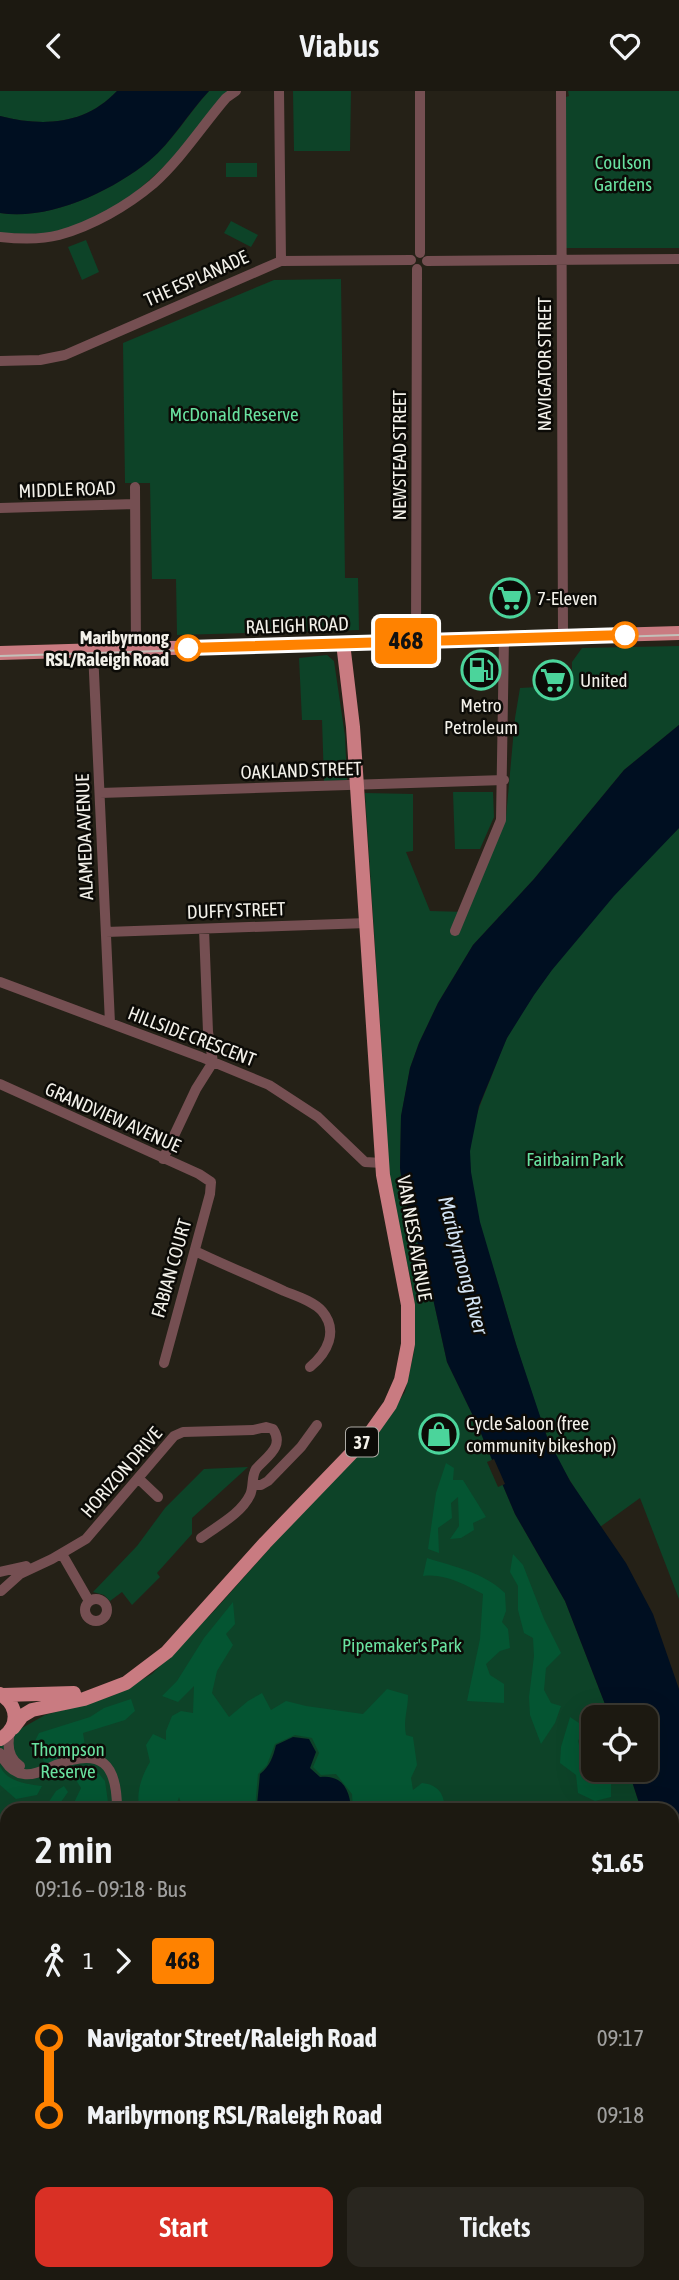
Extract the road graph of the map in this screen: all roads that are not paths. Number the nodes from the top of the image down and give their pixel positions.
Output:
1 (236, 91) edge
2 (279, 91) edge
3 (420, 91) edge
4 (550, 91) edge
5 (562, 91) edge
6 (0, 237) edge
7 (679, 259) edge
8 (562, 260) junction
9 (281, 261) junction
10 (419, 261) junction
11 (0, 361) edge
12 (135, 487) dead end
13 (135, 504) junction
14 (0, 508) edge
15 (679, 633) edge
16 (563, 636) junction
17 (504, 638) junction
18 (416, 641) junction
19 (347, 643) junction
20 (136, 650) junction
21 (93, 651) junction
22 (0, 653) edge
23 (504, 780) junction
24 (357, 785) junction
25 (100, 793) junction
26 (367, 923) junction
27 (204, 929) junction
28 (455, 931) dead end
29 (106, 932) junction
30 (0, 982) edge
31 (110, 1023) junction
32 (206, 1059) junction
33 (0, 1084) edge
34 (163, 1159) junction
35 (382, 1159) junction
36 (211, 1182) joint
37 (195, 1251) junction
38 (164, 1363) dead end
39 (310, 1367) dead end
40 (317, 1425) dead end
41 (139, 1479) junction
42 (252, 1488) junction
43 (158, 1497) dead end
44 (201, 1538) dead end
45 (62, 1554) junction
46 (0, 1572) edge
47 (0, 1578) edge
48 (0, 1592) edge
49 (89, 1601) dead end
50 (155, 1661) junction
51 (2, 1694) edge
52 (8, 1733) edge
53 (0, 1753) edge
54 (43, 1770) junction
55 (117, 1803) edge

1 - 6 street
2 - 9 street
3 - 10 street, NEWSTEAD STREET
4 - 5 street, NAVIGATOR STREET
5 - 8 street, NAVIGATOR STREET
7 - 8 street, THE ESPLANADE
8 - 10 street, THE ESPLANADE
8 - 16 street, NAVIGATOR STREET
9 - 10 street, THE ESPLANADE
9 - 11 street, THE ESPLANADE
10 - 18 street, NEWSTEAD STREET
12 - 13 street
13 - 14 street, MIDDLE ROAD
13 - 20 street
15 - 16 main road, RALEIGH ROAD
16 - 17 main road, RALEIGH ROAD
17 - 18 main road, RALEIGH ROAD
17 - 23 street
18 - 19 main road, RALEIGH ROAD
19 - 20 main road, RALEIGH ROAD
19 - 24 main road, VAN NESS AVENUE / 37
20 - 21 main road, RALEIGH ROAD
21 - 22 main road, RALEIGH ROAD
21 - 25 street, ALAMEDA AVENUE
23 - 24 street, OAKLAND STREET
23 - 28 street
24 - 25 street, OAKLAND STREET
24 - 26 main road, VAN NESS AVENUE / 37
25 - 29 street, ALAMEDA AVENUE
26 - 27 street, DUFFY STREET
26 - 35 main road, VAN NESS AVENUE / 37
27 - 29 street, DUFFY STREET
27 - 32 street
29 - 31 street, ALAMEDA AVENUE
30 - 31 street, HILLSIDE CRESCENT
31 - 32 street, HILLSIDE CRESCENT
32 - 34 street
32 - 35 street, HILLSIDE CRESCENT
33 - 34 street, GRANDVIEW AVENUE
34 - 36 street, GRANDVIEW AVENUE
35 - 50 main road, VAN NESS AVENUE / 37
36 - 37 street, FABIAN COURT
37 - 38 street, FABIAN COURT
37 - 39 street
40 - 42 street, HORIZON DRIVE
41 - 42 street, HORIZON DRIVE
41 - 43 street
41 - 45 street, HORIZON DRIVE
42 - 44 street, HORIZON DRIVE
45 - 46 street, HORIZON DRIVE
45 - 48 street, HORIZON DRIVE
45 - 49 street
47 - 48 street
50 - 51 main road, VAN NESS AVENUE / 37
50 - 52 main road, VAN NESS AVENUE / 37
51 - 52 main road, 37
52 - 54 street
53 - 54 street
54 - 55 street

